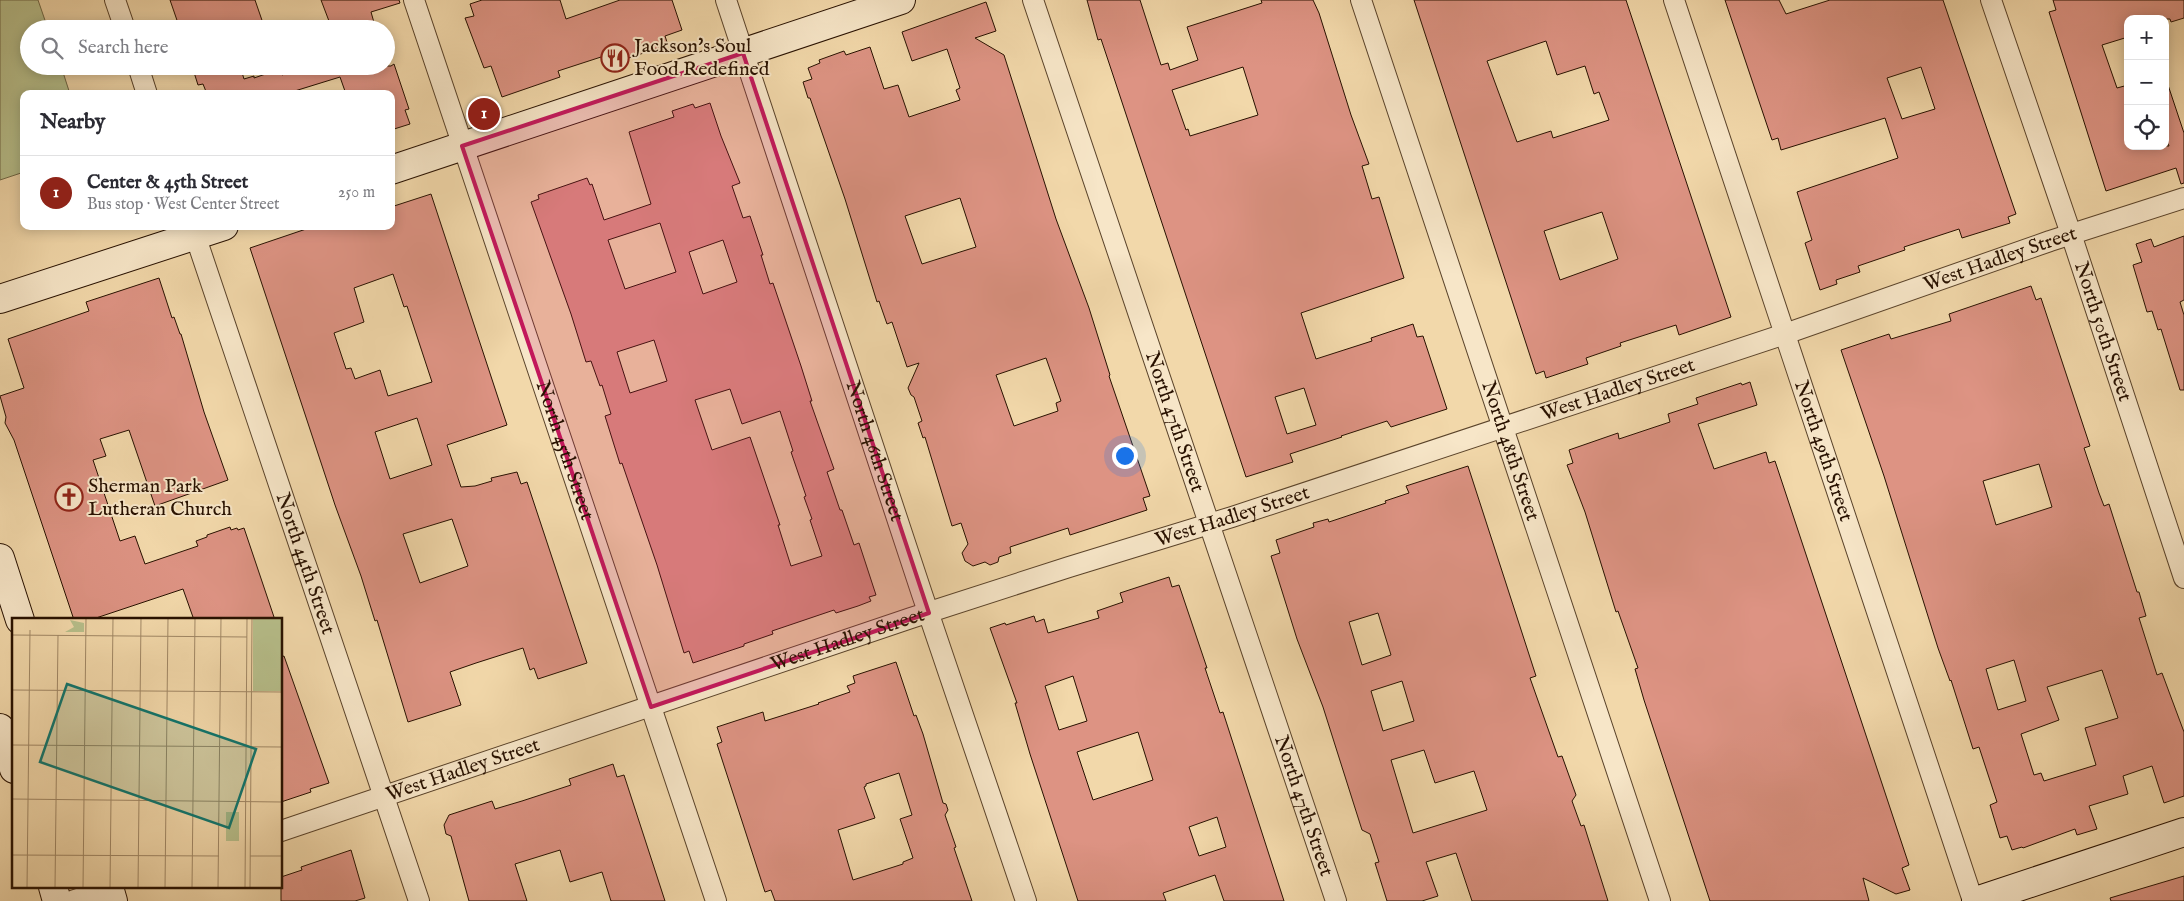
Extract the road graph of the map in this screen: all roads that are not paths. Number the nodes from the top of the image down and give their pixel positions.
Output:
1 (115, 0) edge
2 (414, 0) edge
3 (726, 0) edge
4 (901, 0) edge
5 (1033, 0) edge
6 (1361, 0) edge
7 (1674, 0) edge
8 (1990, 0) edge
9 (122, 20) edge
10 (743, 53) junction
11 (141, 75) edge
12 (146, 90) edge
13 (462, 146) junction
14 (395, 169) edge
15 (2184, 198) edge
16 (194, 231) edge
17 (2071, 234) junction
18 (0, 299) edge
19 (1785, 334) junction
20 (1502, 427) junction
21 (1208, 525) junction
22 (0, 558) edge
23 (2184, 578) edge
24 (928, 613) junction
25 (19, 618) edge
26 (651, 707) junction
27 (0, 728) edge
28 (12, 763) edge
29 (385, 796) junction
30 (282, 831) edge
31 (2184, 832) edge
32 (53, 888) edge
33 (111, 891) edge
34 (58, 901) edge
35 (72, 901) edge
36 (419, 901) edge
37 (716, 901) edge
38 (1026, 901) edge
39 (1336, 901) edge
40 (1660, 901) edge
41 (1975, 901) edge

1 - 9 street
2 - 13 street, North 45th Street
3 - 10 street, North 46th Street
4 - 10 street
5 - 21 street, North 47th Street
6 - 20 street, North 48th Street
7 - 19 street, North 49th Street
8 - 17 street, North 50th Street
10 - 13 street
10 - 24 street, North 46th Street
11 - 12 street
13 - 14 street
13 - 26 street, North 45th Street
15 - 17 street, West Hadley Street
16 - 18 street
16 - 29 street, North 44th Street
17 - 19 street, West Hadley Street
17 - 23 street, North 50th Street
19 - 20 street, West Hadley Street
19 - 41 street, North 49th Street
20 - 21 street, West Hadley Street
20 - 40 street, North 48th Street
21 - 24 street, West Hadley Street
21 - 39 street, North 47th Street
22 - 25 street
24 - 26 street, West Hadley Street
24 - 38 street, North 46th Street
26 - 29 street, West Hadley Street
26 - 37 street, North 45th Street
27 - 28 street
29 - 30 street, West Hadley Street
29 - 36 street, North 44th Street
31 - 41 street
32 - 34 street
33 - 35 street

